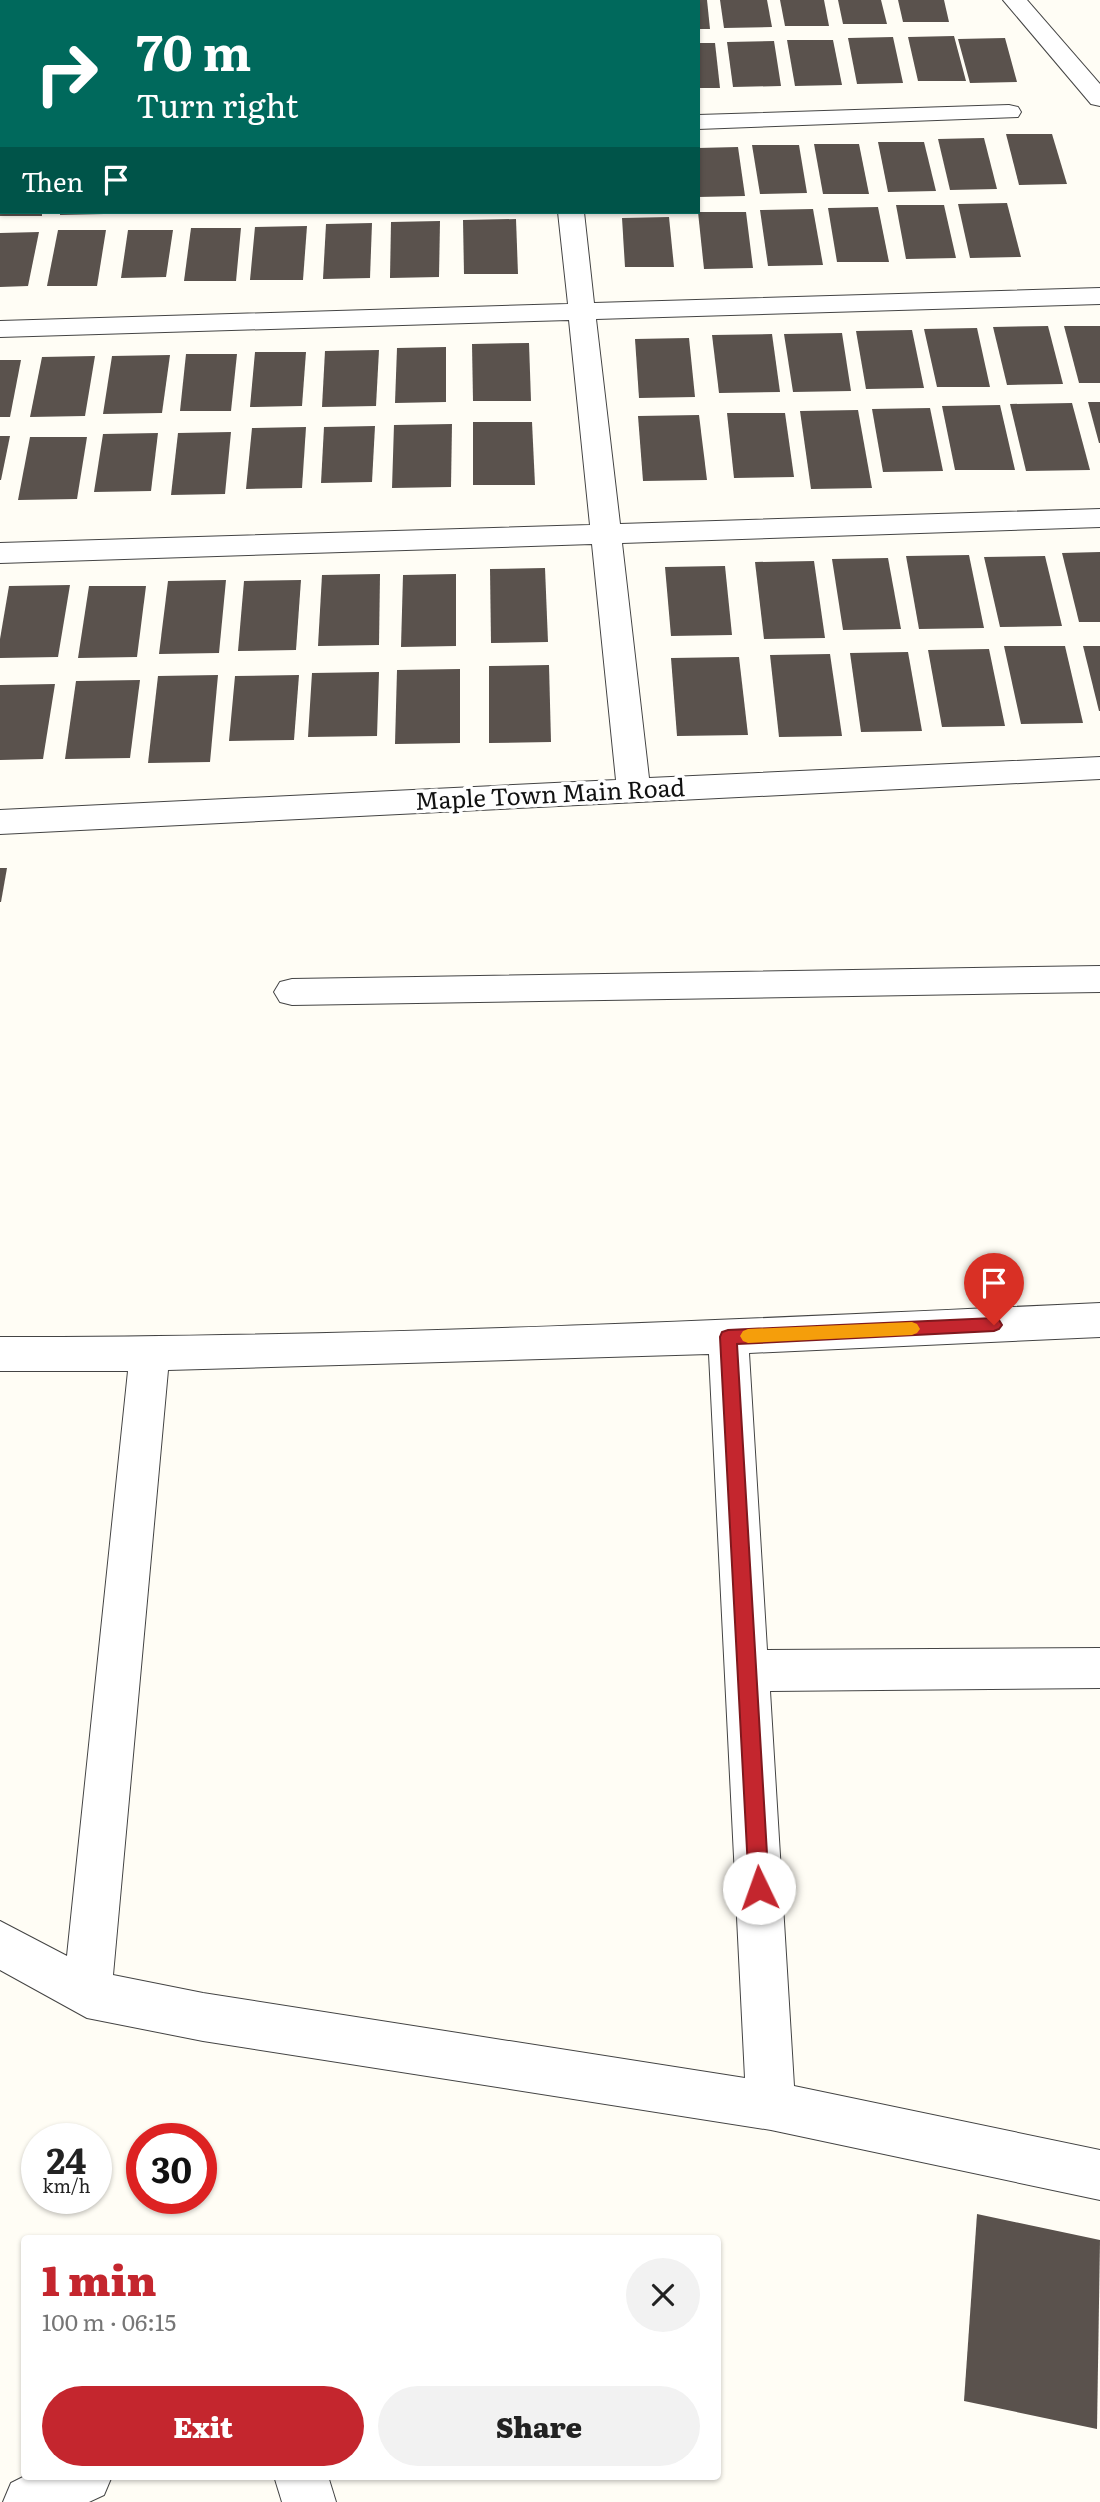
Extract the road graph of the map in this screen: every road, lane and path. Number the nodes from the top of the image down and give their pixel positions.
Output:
1 (1015, 0) edge
2 (1100, 99) edge
3 (1009, 113) dead end
4 (700, 121) edge
5 (571, 214) edge
6 (1100, 296) edge
7 (581, 311) junction
8 (0, 329) edge
9 (1100, 518) edge
10 (606, 533) junction
11 (0, 553) edge
12 (1100, 768) edge
13 (634, 792) junction
14 (0, 822) edge
15 (1100, 979) edge
16 (292, 992) dead end
17 (1100, 1320) edge
18 (728, 1337) junction
19 (0, 1354) edge
20 (150, 1354) junction
21 (1100, 1668) edge
22 (747, 1671) junction
23 (0, 1944) edge
24 (88, 1994) junction
25 (771, 2106) junction
26 (1100, 2175) edge
27 (77, 2480) edge
28 (302, 2480) edge
29 (30, 2502) edge
30 (309, 2502) edge

1 - 2 street
3 - 4 street
5 - 7 street
6 - 7 street
7 - 8 street
7 - 10 street
9 - 10 street
10 - 11 street
10 - 13 street
12 - 13 street, Maple Town Main Road
13 - 14 street, Maple Town Main Road
15 - 16 street
17 - 18 street
18 - 20 street
18 - 22 street
19 - 20 street
20 - 24 street
21 - 22 street
22 - 25 street
23 - 24 street
24 - 25 street
25 - 26 street
27 - 29 street
28 - 30 street

